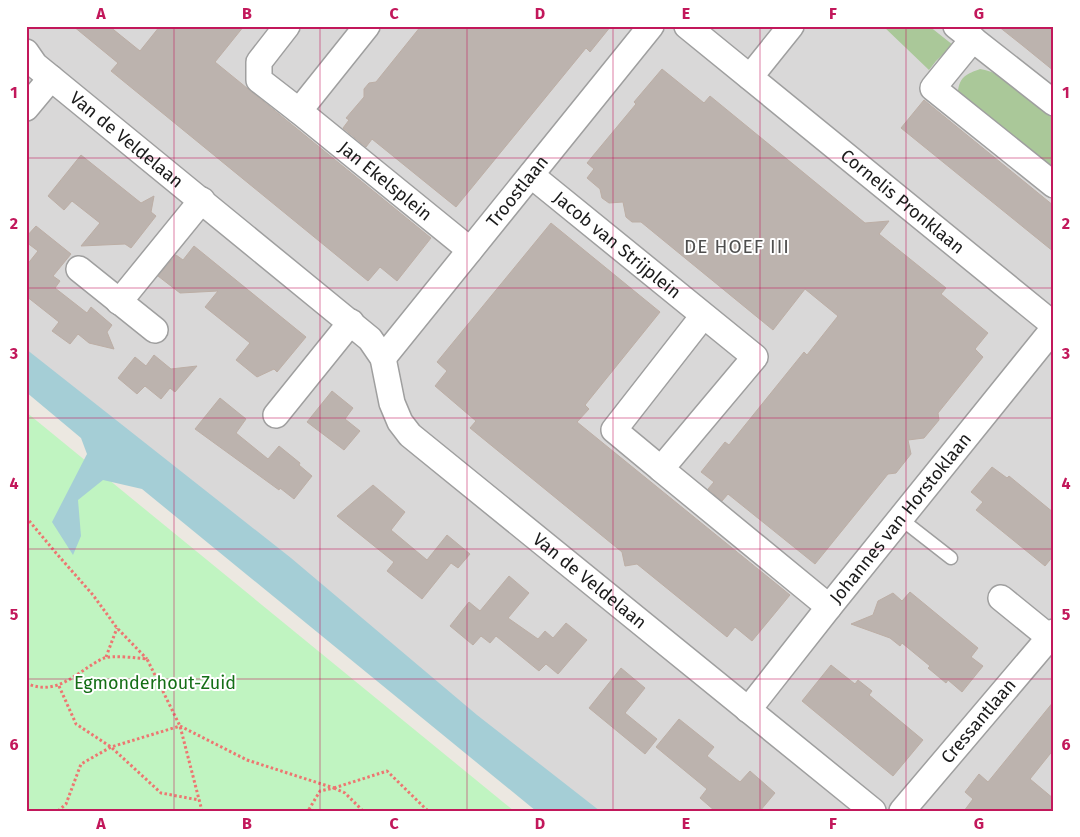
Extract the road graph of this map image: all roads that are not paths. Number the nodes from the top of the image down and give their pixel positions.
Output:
1 (287, 26) edge
2 (367, 26) edge
3 (651, 26) edge
4 (687, 26) edge
5 (791, 26) edge
6 (965, 33) edge
7 (26, 52) edge
8 (750, 77) junction
9 (51, 78) junction
10 (1054, 103) edge
11 (26, 108) edge
12 (299, 111) junction
13 (531, 175) junction
14 (1054, 185) edge
15 (202, 200) junction
16 (470, 250) junction
17 (79, 269) dead end
18 (119, 302) junction
19 (702, 316) junction
20 (350, 322) junction
21 (1054, 326) edge
22 (155, 330) dead end
23 (384, 358) junction
24 (276, 415) dead end
25 (661, 469) junction
26 (901, 519) junction
27 (951, 558) dead end
28 (1001, 598) dead end
29 (829, 607) junction
30 (1051, 634) edge
31 (748, 710) junction
32 (873, 811) edge
33 (902, 811) edge

1 - 12 street, Jan Ekelsplein
2 - 12 street
3 - 13 street, Troostlaan
4 - 8 street, Cornelis Pronklaan
5 - 8 street
6 - 10 street
6 - 14 street
7 - 9 street, Van de Veldelaan
8 - 21 street, Cornelis Pronklaan
9 - 11 street
9 - 15 street, Van de Veldelaan
12 - 16 street, Jan Ekelsplein
13 - 16 street, Troostlaan
13 - 19 street, Jacob van Strijplein
15 - 18 street
15 - 20 street, Van de Veldelaan
16 - 23 street, Troostlaan
17 - 18 street
18 - 22 street
19 - 25 street
19 - 25 street, Jacob van Strijplein
20 - 23 street, Van de Veldelaan
20 - 24 street
21 - 26 street, Johannes van Horstoklaan
23 - 31 street, Van de Veldelaan
25 - 29 street
26 - 27 lane
26 - 29 street, Johannes van Horstoklaan
28 - 30 street
29 - 31 street, Johannes van Horstoklaan
30 - 33 street, Cressantlaan
31 - 32 street, Van de Veldelaan

